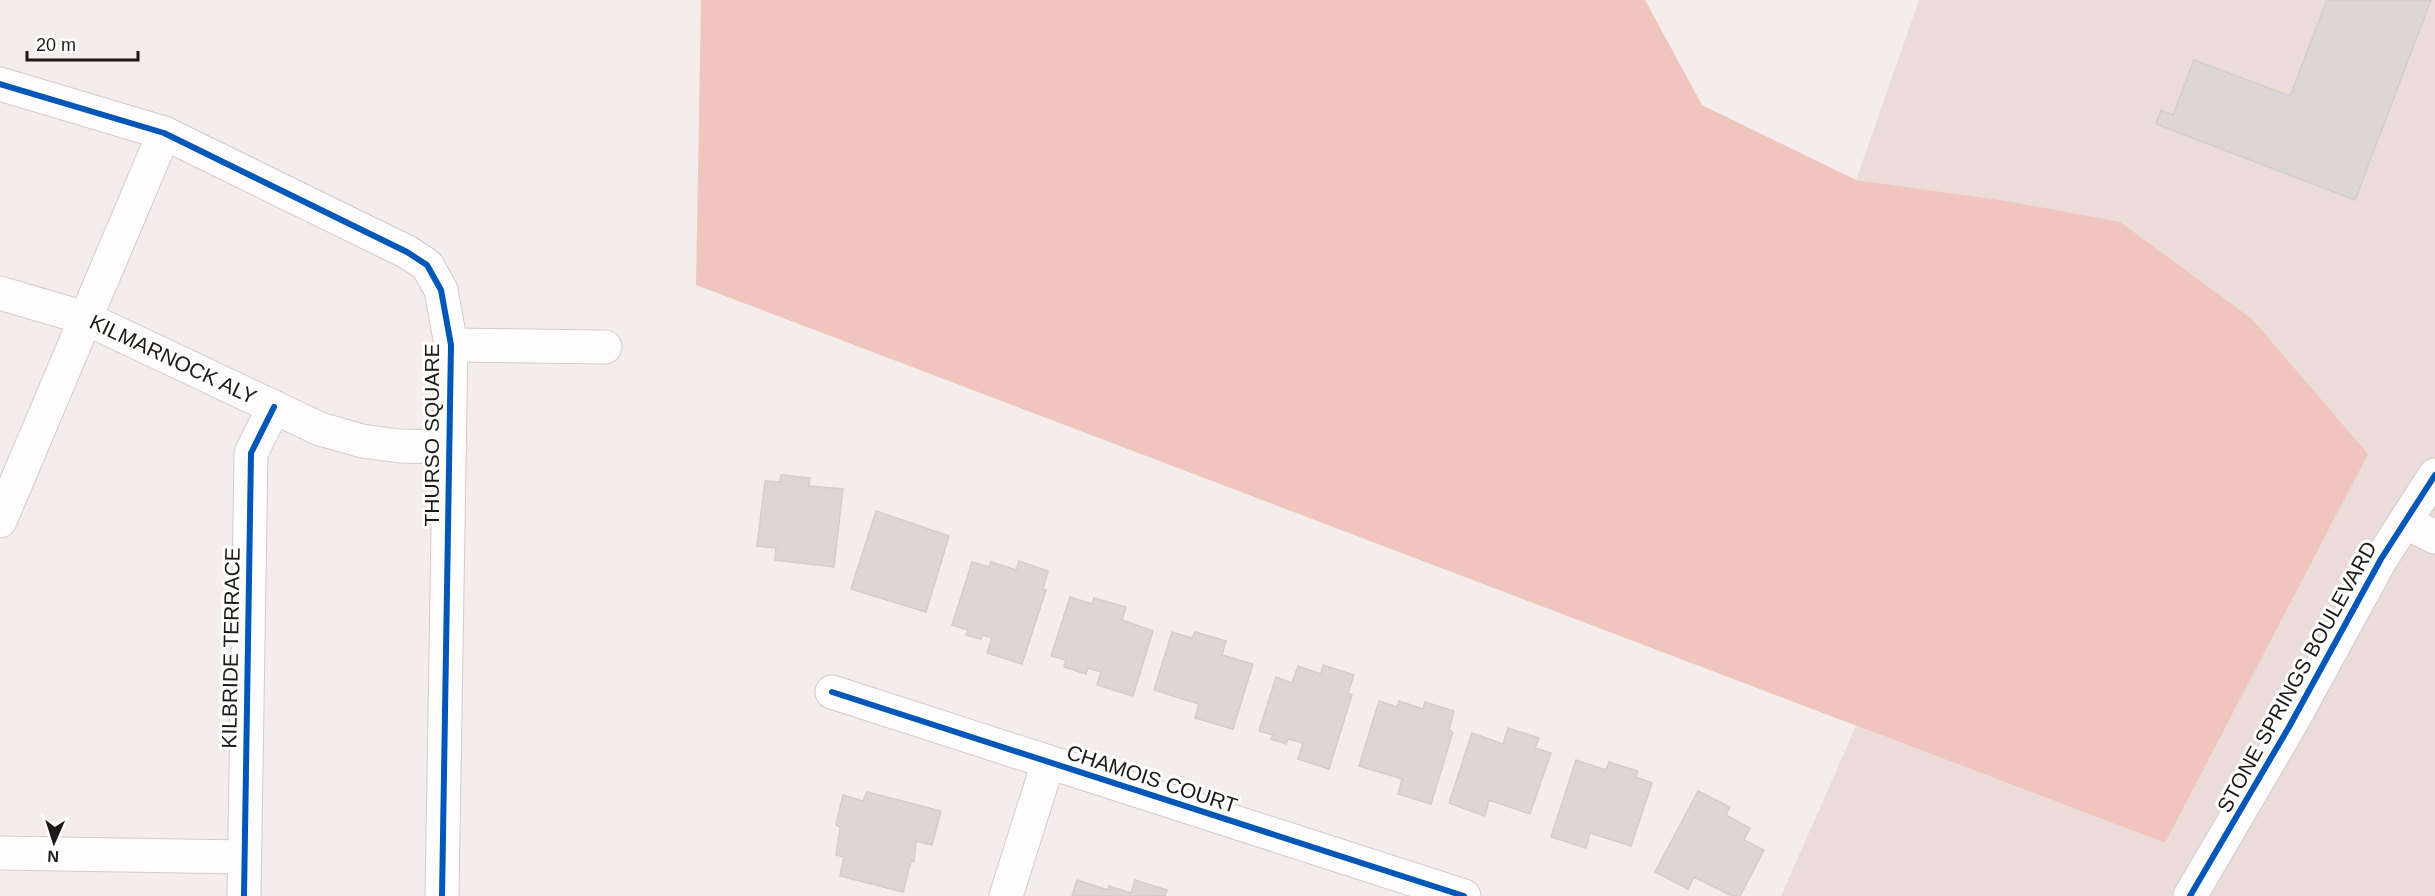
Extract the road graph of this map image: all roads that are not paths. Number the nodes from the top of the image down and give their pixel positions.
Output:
1 (0, 84) edge
2 (164, 133) junction
3 (0, 292) edge
4 (85, 318) junction
5 (451, 345) junction
6 (605, 347) dead end
7 (274, 407) junction
8 (450, 447) junction
9 (2433, 485) edge
10 (0, 521) edge
11 (2405, 522) junction
12 (2435, 537) edge
13 (832, 692) dead end
14 (1048, 763) junction
15 (0, 853) edge
16 (244, 857) junction
17 (244, 896) edge
18 (442, 896) edge
19 (1006, 896) edge
20 (1464, 896) edge
21 (2190, 896) edge

1 - 2 street, THURSO SQUARE
2 - 4 street
2 - 5 street, THURSO SQUARE
3 - 4 street, KILMARNOCK ALY
4 - 7 street, KILMARNOCK ALY
4 - 10 street
5 - 6 street
5 - 8 street, THURSO SQUARE
7 - 8 street, KILMARNOCK ALY
7 - 16 street, KILBRIDE TERRACE
8 - 18 street, THURSO SQUARE
9 - 11 street, STONE SPRINGS BOULEVARD
11 - 12 street
11 - 21 street, STONE SPRINGS BOULEVARD
13 - 14 street, CHAMOIS COURT
14 - 19 street
14 - 20 street, CHAMOIS COURT
15 - 16 street
16 - 17 street, KILBRIDE TERRACE

